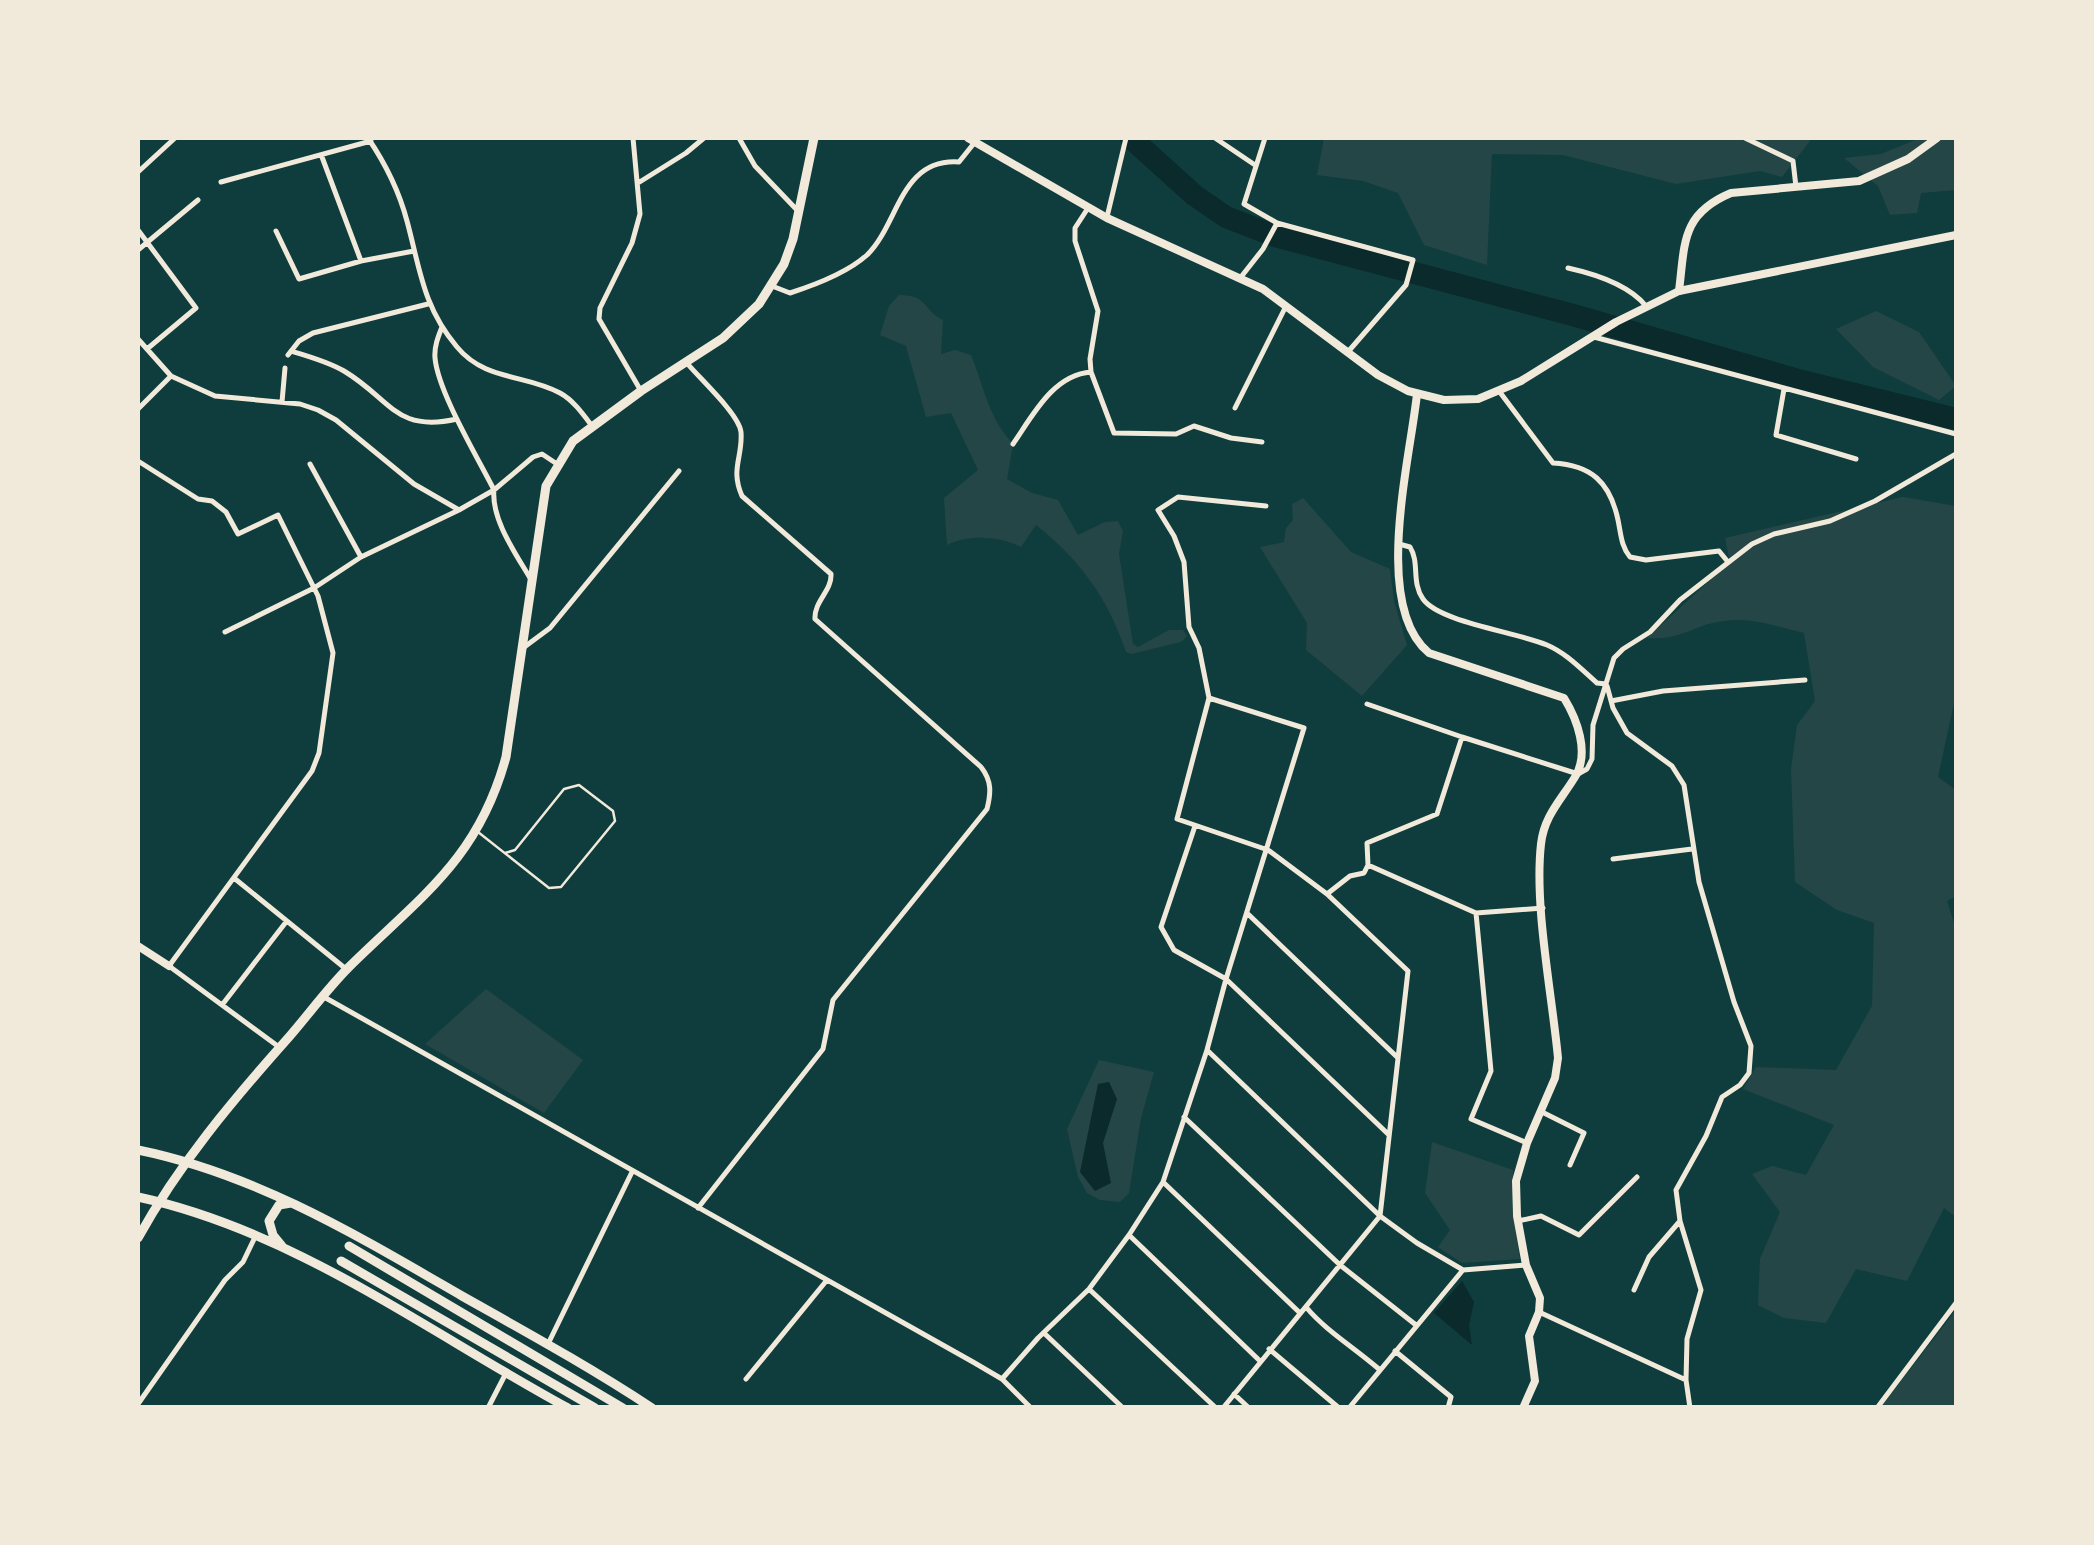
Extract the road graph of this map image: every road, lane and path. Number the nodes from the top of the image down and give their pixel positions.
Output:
1 (175, 138) edge
2 (632, 138) edge
3 (704, 138) edge
4 (738, 138) edge
5 (814, 138) edge
6 (1215, 138) edge
7 (1265, 138) edge
8 (1745, 138) edge
9 (1938, 138) edge
10 (370, 139) edge
11 (1126, 139) edge
12 (972, 140) edge
13 (322, 157) junction
14 (1256, 165) junction
15 (138, 172) edge
16 (220, 182) dead end
17 (638, 183) junction
18 (1796, 187) junction
19 (198, 200) dead end
20 (1088, 208) junction
21 (797, 210) junction
22 (1106, 218) junction
23 (1276, 225) junction
24 (138, 230) edge
25 (276, 231) dead end
26 (1956, 235) edge
27 (147, 243) junction
28 (138, 250) edge
29 (414, 251) junction
30 (362, 261) junction
31 (1568, 268) dead end
32 (1241, 277) junction
33 (772, 286) junction
34 (1679, 291) junction
35 (428, 304) junction
36 (1286, 306) junction
37 (1646, 306) junction
38 (442, 327) junction
39 (1596, 336) junction
40 (138, 338) edge
41 (147, 349) junction
42 (1347, 353) junction
43 (686, 362) junction
44 (285, 368) dead end
45 (1091, 372) junction
46 (171, 376) junction
47 (1784, 389) junction
48 (641, 391) junction
49 (1499, 391) junction
50 (1417, 394) junction
51 (282, 402) junction
52 (1235, 408) dead end
53 (138, 409) edge
54 (458, 419) junction
55 (592, 426) junction
56 (1956, 434) edge
57 (1262, 442) dead end
58 (1013, 444) dead end
59 (1956, 454) edge
60 (1856, 459) dead end
61 (138, 461) edge
62 (310, 464) dead end
63 (557, 464) junction
64 (679, 471) dead end
65 (494, 490) junction
66 (1266, 506) dead end
67 (459, 510) junction
68 (1399, 544) junction
69 (361, 556) junction
70 (1728, 564) junction
71 (530, 578) junction
72 (314, 588) junction
73 (225, 632) dead end
74 (523, 648) junction
75 (1805, 680) dead end
76 (1606, 684) junction
77 (1209, 698) junction
78 (1610, 701) junction
79 (1367, 704) dead end
80 (1462, 737) junction
81 (1578, 774) junction
82 (1195, 826) junction
83 (477, 831) junction
84 (1692, 849) junction
85 (1268, 850) junction
86 (505, 853) junction
87 (1613, 859) dead end
88 (1368, 866) junction
89 (234, 878) junction
90 (1326, 894) junction
91 (1543, 908) junction
92 (1476, 913) junction
93 (1248, 914) junction
94 (286, 922) junction
95 (138, 946) edge
96 (168, 966) junction
97 (346, 970) junction
98 (1226, 978) junction
99 (324, 997) junction
100 (222, 1005) junction
101 (280, 1047) junction
102 (1207, 1050) junction
103 (1398, 1058) junction
104 (1541, 1112) junction
105 (1184, 1117) junction
106 (1389, 1136) junction
107 (1527, 1143) junction
108 (138, 1150) edge
109 (184, 1161) junction
110 (1570, 1165) dead end
111 (632, 1172) junction
112 (1637, 1177) dead end
113 (1163, 1182) junction
114 (138, 1198) edge
115 (158, 1202) junction
116 (299, 1205) junction
117 (698, 1208) junction
118 (1380, 1216) junction
119 (1518, 1220) junction
120 (1680, 1220) junction
121 (256, 1235) junction
122 (1129, 1236) junction
123 (138, 1238) edge
124 (348, 1246) dead end
125 (284, 1248) junction
126 (341, 1260) dead end
127 (1340, 1265) junction
128 (1526, 1265) junction
129 (1463, 1270) junction
130 (828, 1280) junction
131 (1089, 1288) junction
132 (1634, 1290) dead end
133 (1956, 1303) edge
134 (1306, 1306) junction
135 (1539, 1312) junction
136 (1300, 1313) junction
137 (1416, 1325) junction
138 (1045, 1334) junction
139 (548, 1344) junction
140 (1269, 1350) junction
141 (1395, 1351) junction
142 (1260, 1361) junction
143 (1380, 1370) junction
144 (506, 1373) junction
145 (746, 1380) dead end
146 (1002, 1380) junction
147 (1686, 1380) junction
148 (1234, 1394) junction
149 (138, 1404) edge
150 (488, 1408) edge
151 (568, 1408) edge
152 (595, 1408) edge
153 (623, 1408) edge
154 (652, 1408) edge
155 (1032, 1408) edge
156 (1122, 1408) edge
157 (1220, 1408) edge
158 (1250, 1408) edge
159 (1339, 1408) edge
160 (1350, 1408) edge
161 (1448, 1408) edge
162 (1523, 1408) edge
163 (1690, 1408) edge
164 (1876, 1408) edge

1 - 15 street
2 - 17 street
3 - 17 street
4 - 21 street
5 - 21 main road
6 - 14 street
7 - 14 street
8 - 18 street
9 - 18 street
10 - 13 street
10 - 29 street
11 - 22 street
12 - 20 street
12 - 33 street
13 - 16 street
13 - 30 street
14 - 23 street
17 - 48 street
18 - 34 street
19 - 27 street
20 - 22 street
20 - 45 street
21 - 33 main road
22 - 32 street
23 - 32 street
23 - 42 street
24 - 27 street
25 - 30 street
26 - 34 street
27 - 28 street
27 - 41 street
29 - 30 street
29 - 35 street
31 - 37 street
32 - 36 street
33 - 43 main road
34 - 37 street
35 - 38 street
35 - 54 street
36 - 42 street
36 - 52 street
37 - 39 street
38 - 54 street
38 - 55 street
39 - 47 street
39 - 49 street
40 - 41 street
41 - 46 street
42 - 50 street
43 - 48 main road
43 - 117 street
44 - 51 street
45 - 57 street
45 - 58 street
46 - 51 street
46 - 53 street
47 - 56 street
47 - 60 street
48 - 55 main road
49 - 50 street
49 - 70 street
50 - 68 street
51 - 67 street
54 - 65 street
55 - 63 main road
59 - 70 street
61 - 72 street
62 - 69 street
63 - 65 street
63 - 71 main road
64 - 74 street
65 - 67 street
65 - 71 street
66 - 77 street
67 - 69 street
68 - 76 street
68 - 81 street
69 - 72 street
70 - 76 street
71 - 74 main road
72 - 73 street
72 - 89 street
74 - 83 main road
75 - 78 street
76 - 78 street
76 - 81 street
77 - 82 street
77 - 85 street
78 - 84 street
79 - 80 street
80 - 81 street
80 - 88 street
81 - 91 street
82 - 85 street
82 - 98 street
83 - 86 lane
83 - 97 main road
84 - 87 street
84 - 120 street
85 - 90 street
85 - 93 street
86 - 86 lane
88 - 90 street
88 - 92 street
89 - 94 street
89 - 96 street
90 - 103 street
91 - 92 street
91 - 104 street
92 - 107 street
93 - 98 street
93 - 103 street
94 - 97 street
94 - 100 street
95 - 96 street
96 - 100 street
97 - 99 main road
98 - 102 street
98 - 106 street
99 - 101 main road
99 - 111 street
100 - 101 street
101 - 109 main road
102 - 105 street
102 - 118 street
103 - 106 street
104 - 107 street
104 - 110 street
105 - 113 street
105 - 127 street
106 - 118 street
107 - 119 street
108 - 109 main road
109 - 115 main road
109 - 116 main road
111 - 117 street
111 - 139 street
112 - 119 street
113 - 122 street
113 - 136 street
114 - 115 main road
115 - 121 main road
115 - 123 main road
116 - 125 main road
116 - 139 main road
117 - 130 street
118 - 127 street
118 - 129 street
119 - 128 street
120 - 132 street
120 - 147 street
121 - 125 main road
121 - 149 street
122 - 131 street
122 - 142 street
124 - 153 main road
125 - 144 main road
126 - 152 main road
127 - 134 street
127 - 137 street
128 - 129 street
128 - 135 street
129 - 137 street
130 - 145 street
130 - 146 street
131 - 138 street
131 - 157 street
133 - 164 street
134 - 136 street
134 - 143 street
135 - 147 street
135 - 162 street
136 - 140 street
137 - 141 street
138 - 146 street
138 - 156 street
139 - 154 main road
140 - 142 street
140 - 159 street
141 - 143 street
141 - 161 street
142 - 148 street
143 - 160 street
144 - 150 street
144 - 151 main road
146 - 155 street
147 - 163 street
148 - 157 street
148 - 158 street

